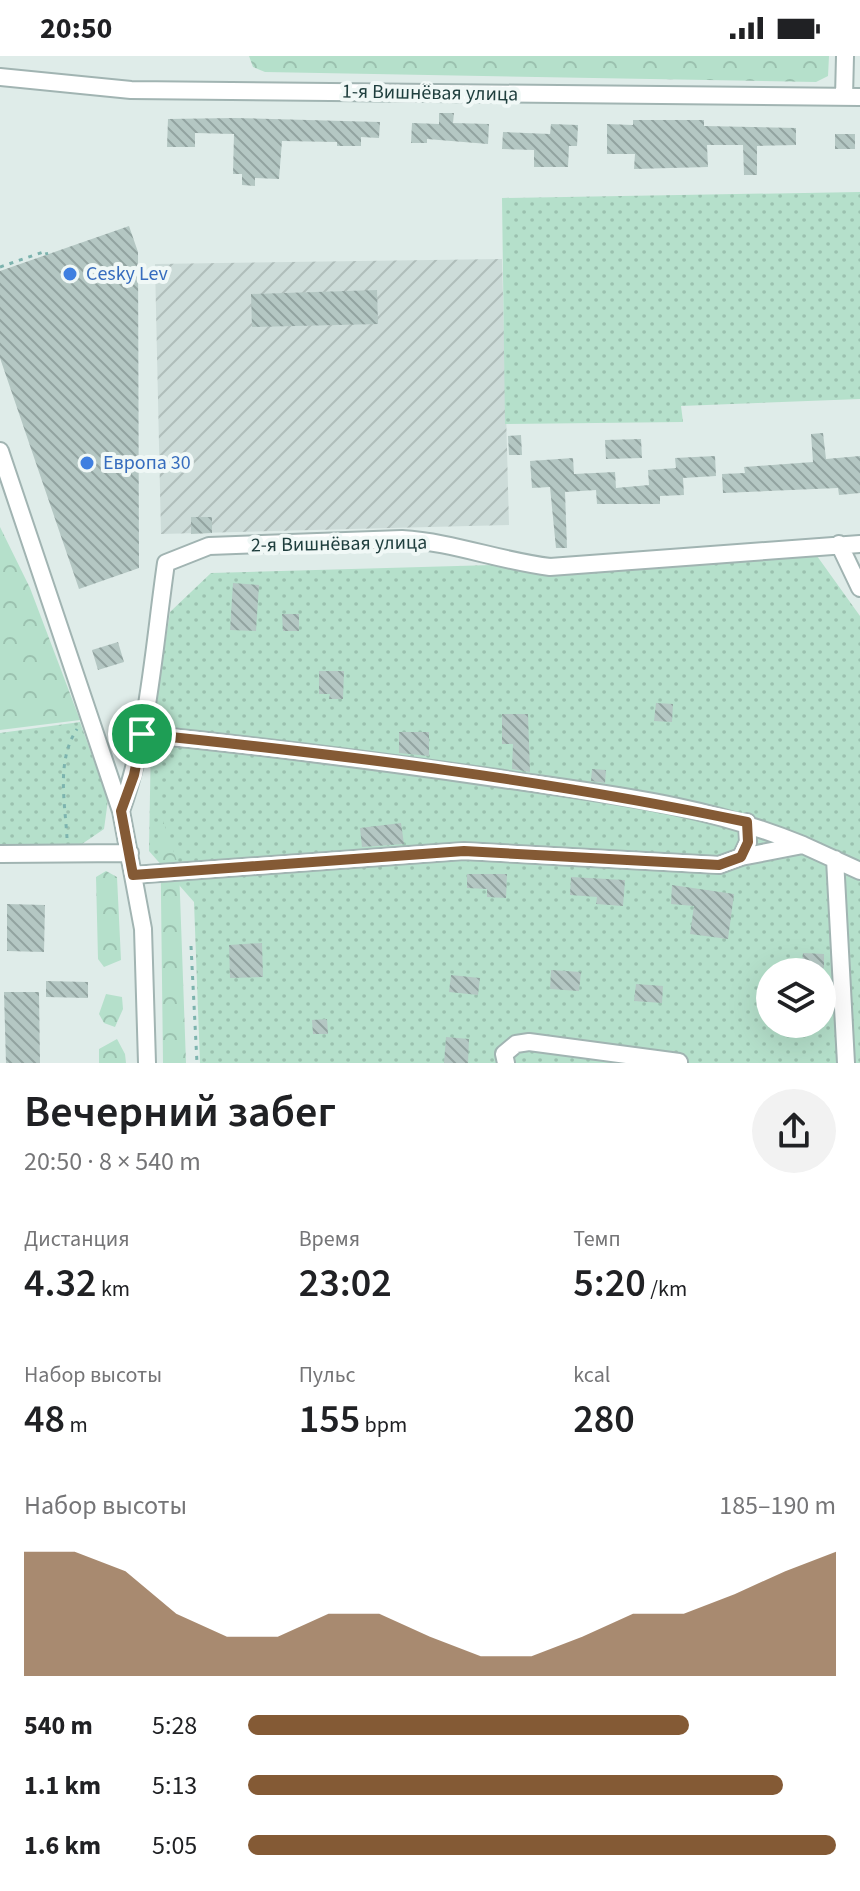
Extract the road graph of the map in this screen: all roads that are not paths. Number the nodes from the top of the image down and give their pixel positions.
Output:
1 (845, 56) edge
2 (0, 77) edge
3 (852, 97) edge
4 (0, 451) edge
5 (839, 544) junction
6 (860, 544) edge
7 (860, 588) edge
8 (142, 734) junction
9 (121, 811) junction
10 (747, 822) junction
11 (803, 845) junction
12 (130, 853) junction
13 (0, 854) edge
14 (741, 857) junction
15 (835, 859) junction
16 (860, 871) edge
17 (133, 875) junction
18 (679, 1062) edge
19 (147, 1063) edge
20 (506, 1063) edge
21 (846, 1063) edge

1 - 3 street
2 - 3 street, 1-я Вишнёвая улица
4 - 9 street
5 - 6 street, 2-я Вишнёвая улица
5 - 7 street
5 - 8 street, 2-я Вишнёвая улица
8 - 9 street, 2-я Вишнёвая улица
8 - 10 street
9 - 12 street
10 - 11 street
10 - 14 street
11 - 14 street
11 - 15 street
12 - 13 street
12 - 17 street
14 - 17 street
15 - 16 street
15 - 21 street
17 - 19 street
18 - 20 street

